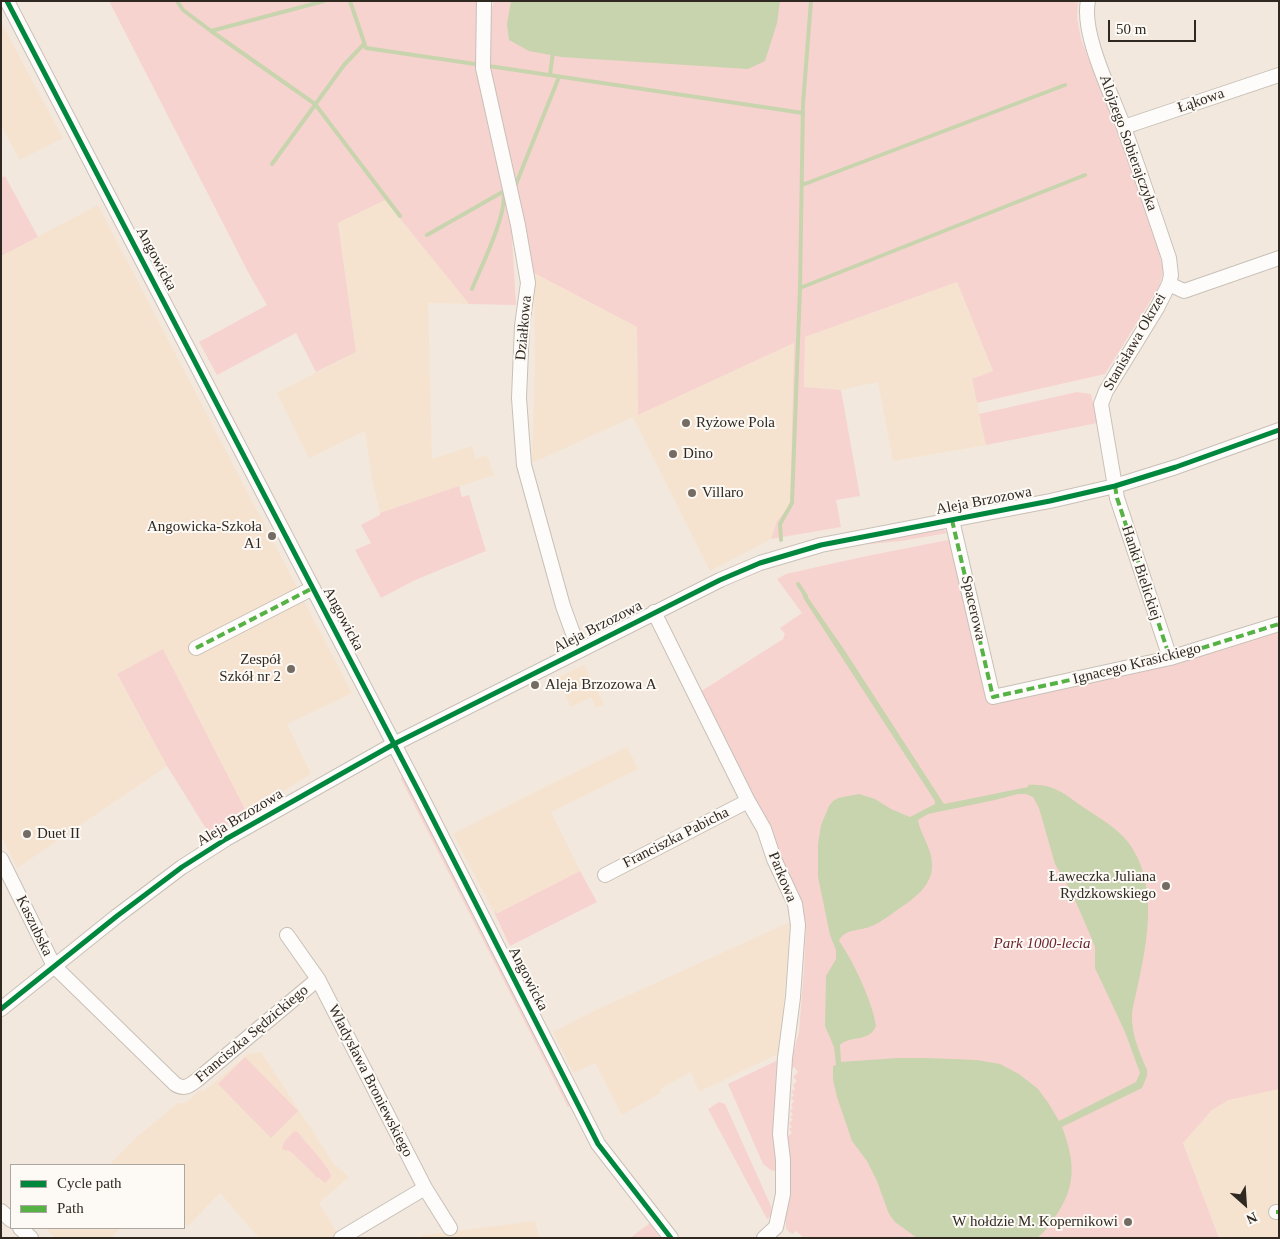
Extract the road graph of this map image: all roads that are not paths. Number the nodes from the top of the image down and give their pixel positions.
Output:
1 (7, 1) edge
2 (484, 1) edge
3 (1088, 1) edge
4 (1279, 75) edge
5 (1124, 127) junction
6 (1279, 258) edge
7 (1168, 284) junction
8 (1279, 430) edge
9 (1115, 486) junction
10 (952, 520) junction
11 (313, 588) junction
12 (654, 612) junction
13 (1279, 624) edge
14 (196, 648) dead end
15 (579, 650) junction
16 (1170, 658) junction
17 (993, 697) joint
18 (394, 744) junction
19 (748, 801) junction
20 (1, 859) edge
21 (605, 875) dead end
22 (287, 935) dead end
23 (54, 966) junction
24 (318, 980) junction
25 (1, 1009) edge
26 (425, 1188) junction
27 (450, 1228) dead end
28 (21, 1229) edge
29 (780, 1233) edge
30 (30, 1238) edge
31 (341, 1238) edge
32 (670, 1238) edge
33 (764, 1238) edge

1 - 11 street, Angowicka
2 - 15 street, Działkowa
3 - 5 street, Alojzego Sobierajczyka
4 - 5 street, Łąkowa
5 - 7 street, Alojzego Sobierajczyka
6 - 7 street, Stanisława Okrzei
7 - 9 street, Stanisława Okrzei
8 - 9 street, Aleja Brzozowa
9 - 10 street, Aleja Brzozowa
9 - 16 street, Hanki Bielickiej
10 - 12 street, Aleja Brzozowa
10 - 17 street, Spacerowa
11 - 14 street
11 - 18 street, Angowicka
12 - 15 street, Aleja Brzozowa
12 - 19 street, Parkowa
13 - 16 street, Ignacego Krasickiego
15 - 18 street, Aleja Brzozowa
16 - 17 street, Ignacego Krasickiego
18 - 23 street, Aleja Brzozowa
18 - 32 street, Angowicka
19 - 21 street, Franciszka Pabicha
19 - 29 street, Parkowa
20 - 23 street, Kaszubska
22 - 24 street, Władysława Broniewskiego
23 - 24 street, Franciszka Sędzickiego
23 - 25 street, Aleja Brzozowa
24 - 26 street, Władysława Broniewskiego
26 - 27 street, Władysława Broniewskiego
26 - 31 street
28 - 30 street
29 - 33 street, Parkowa

